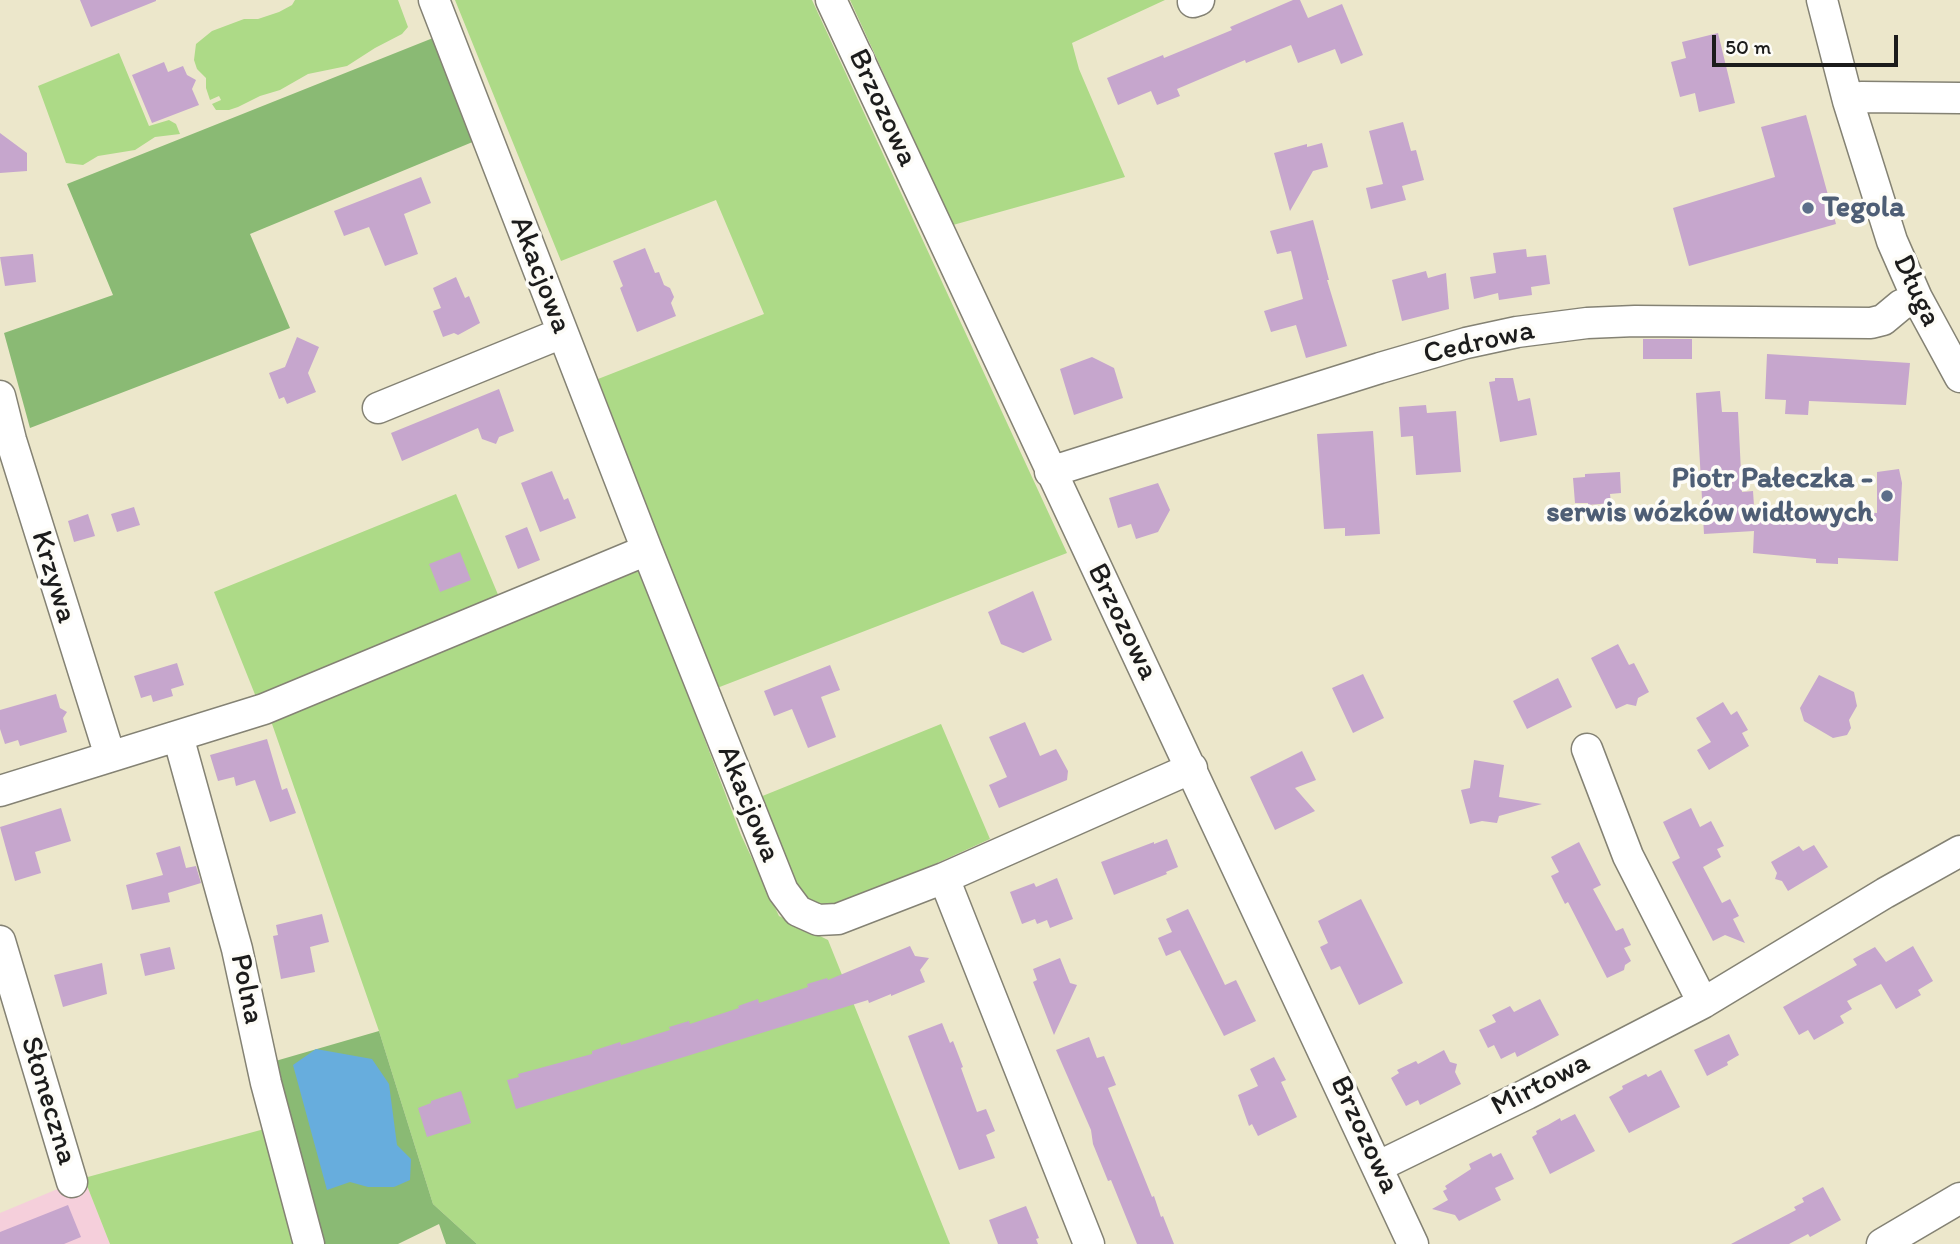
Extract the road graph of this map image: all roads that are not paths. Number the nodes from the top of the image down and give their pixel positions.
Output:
1 (434, 0) edge
2 (831, 0) edge
3 (1822, 0) edge
4 (1960, 98) edge
5 (1848, 101) junction
6 (1917, 298) junction
7 (562, 333) junction
8 (1960, 377) edge
9 (0, 396) edge
10 (378, 408) dead end
11 (1050, 472) junction
12 (646, 550) junction
13 (178, 736) junction
14 (1587, 749) dead end
15 (110, 756) junction
16 (1192, 768) junction
17 (0, 791) edge
18 (1960, 850) edge
19 (944, 878) junction
20 (0, 941) edge
21 (1703, 1003) junction
22 (1378, 1166) junction
23 (72, 1182) dead end
24 (1960, 1198) edge
25 (309, 1244) edge
26 (1089, 1244) edge
27 (1413, 1244) edge
28 (1882, 1244) edge

1 - 7 street, Akacjowa
2 - 11 street, Brzozowa
3 - 5 street, Długa
4 - 5 street
5 - 6 street, Długa
6 - 8 street, Długa
6 - 11 street, Cedrowa
7 - 10 street
7 - 12 street, Akacjowa
9 - 15 street, Krzywa
11 - 16 street, Brzozowa
12 - 13 street
12 - 19 street, Akacjowa
13 - 15 street
13 - 25 street, Polna
14 - 21 street
15 - 17 street
16 - 19 street, Akacjowa
16 - 22 street, Brzozowa
18 - 21 street, Mirtowa
19 - 26 street
20 - 23 street, Słoneczna
21 - 22 street, Mirtowa
22 - 27 street, Brzozowa
24 - 28 street

